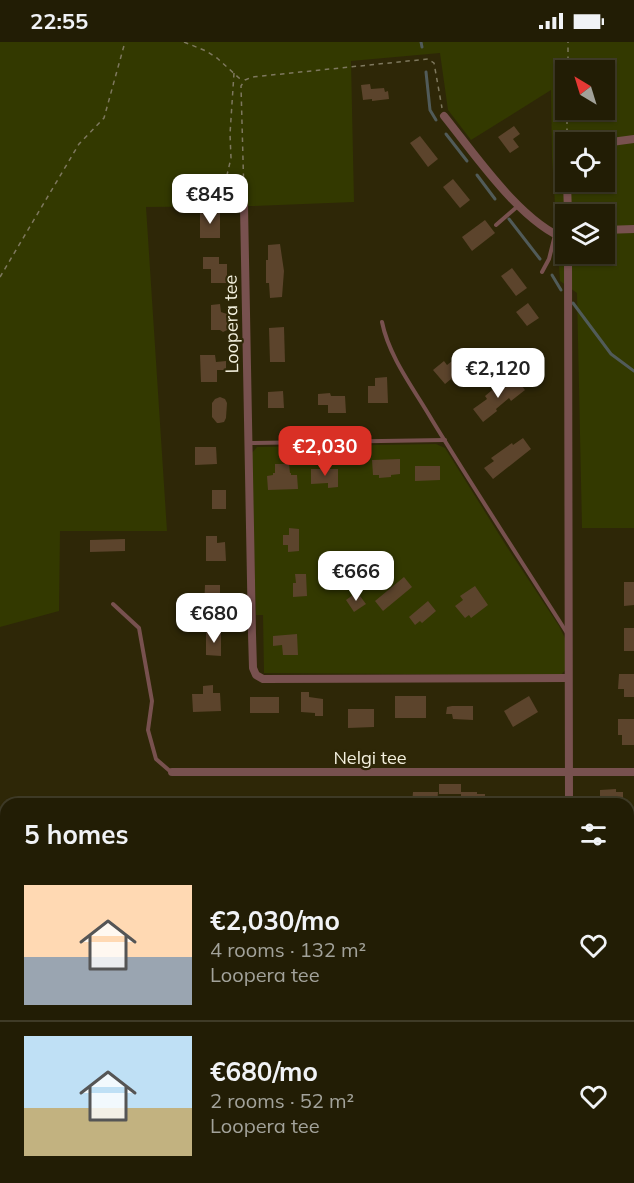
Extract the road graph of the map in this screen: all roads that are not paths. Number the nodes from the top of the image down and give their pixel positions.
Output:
1 (444, 116) road end
2 (634, 139) edge
3 (615, 142) edge
4 (244, 206) road end
5 (518, 206) junction
6 (495, 225) dead end
7 (634, 229) edge
8 (615, 230) edge
9 (555, 235) joint
10 (568, 264) edge
11 (542, 272) dead end
12 (382, 322) dead end
13 (445, 440) junction
14 (248, 443) junction
15 (113, 604) dead end
16 (569, 637) junction
17 (568, 678) junction
18 (172, 772) joint
19 (569, 772) junction
20 (634, 772) edge
21 (569, 798) edge

1 - 5 street
2 - 3 street
4 - 14 street, Loopera tee
5 - 6 lane
5 - 9 street
7 - 8 street
9 - 11 lane
10 - 16 street
12 - 13 lane
13 - 14 lane
13 - 16 lane
14 - 17 street, Loopera tee
15 - 18 lane
16 - 17 street
17 - 19 street
18 - 19 street, Nelgi tee
19 - 20 street, Nelgi tee
19 - 21 street

